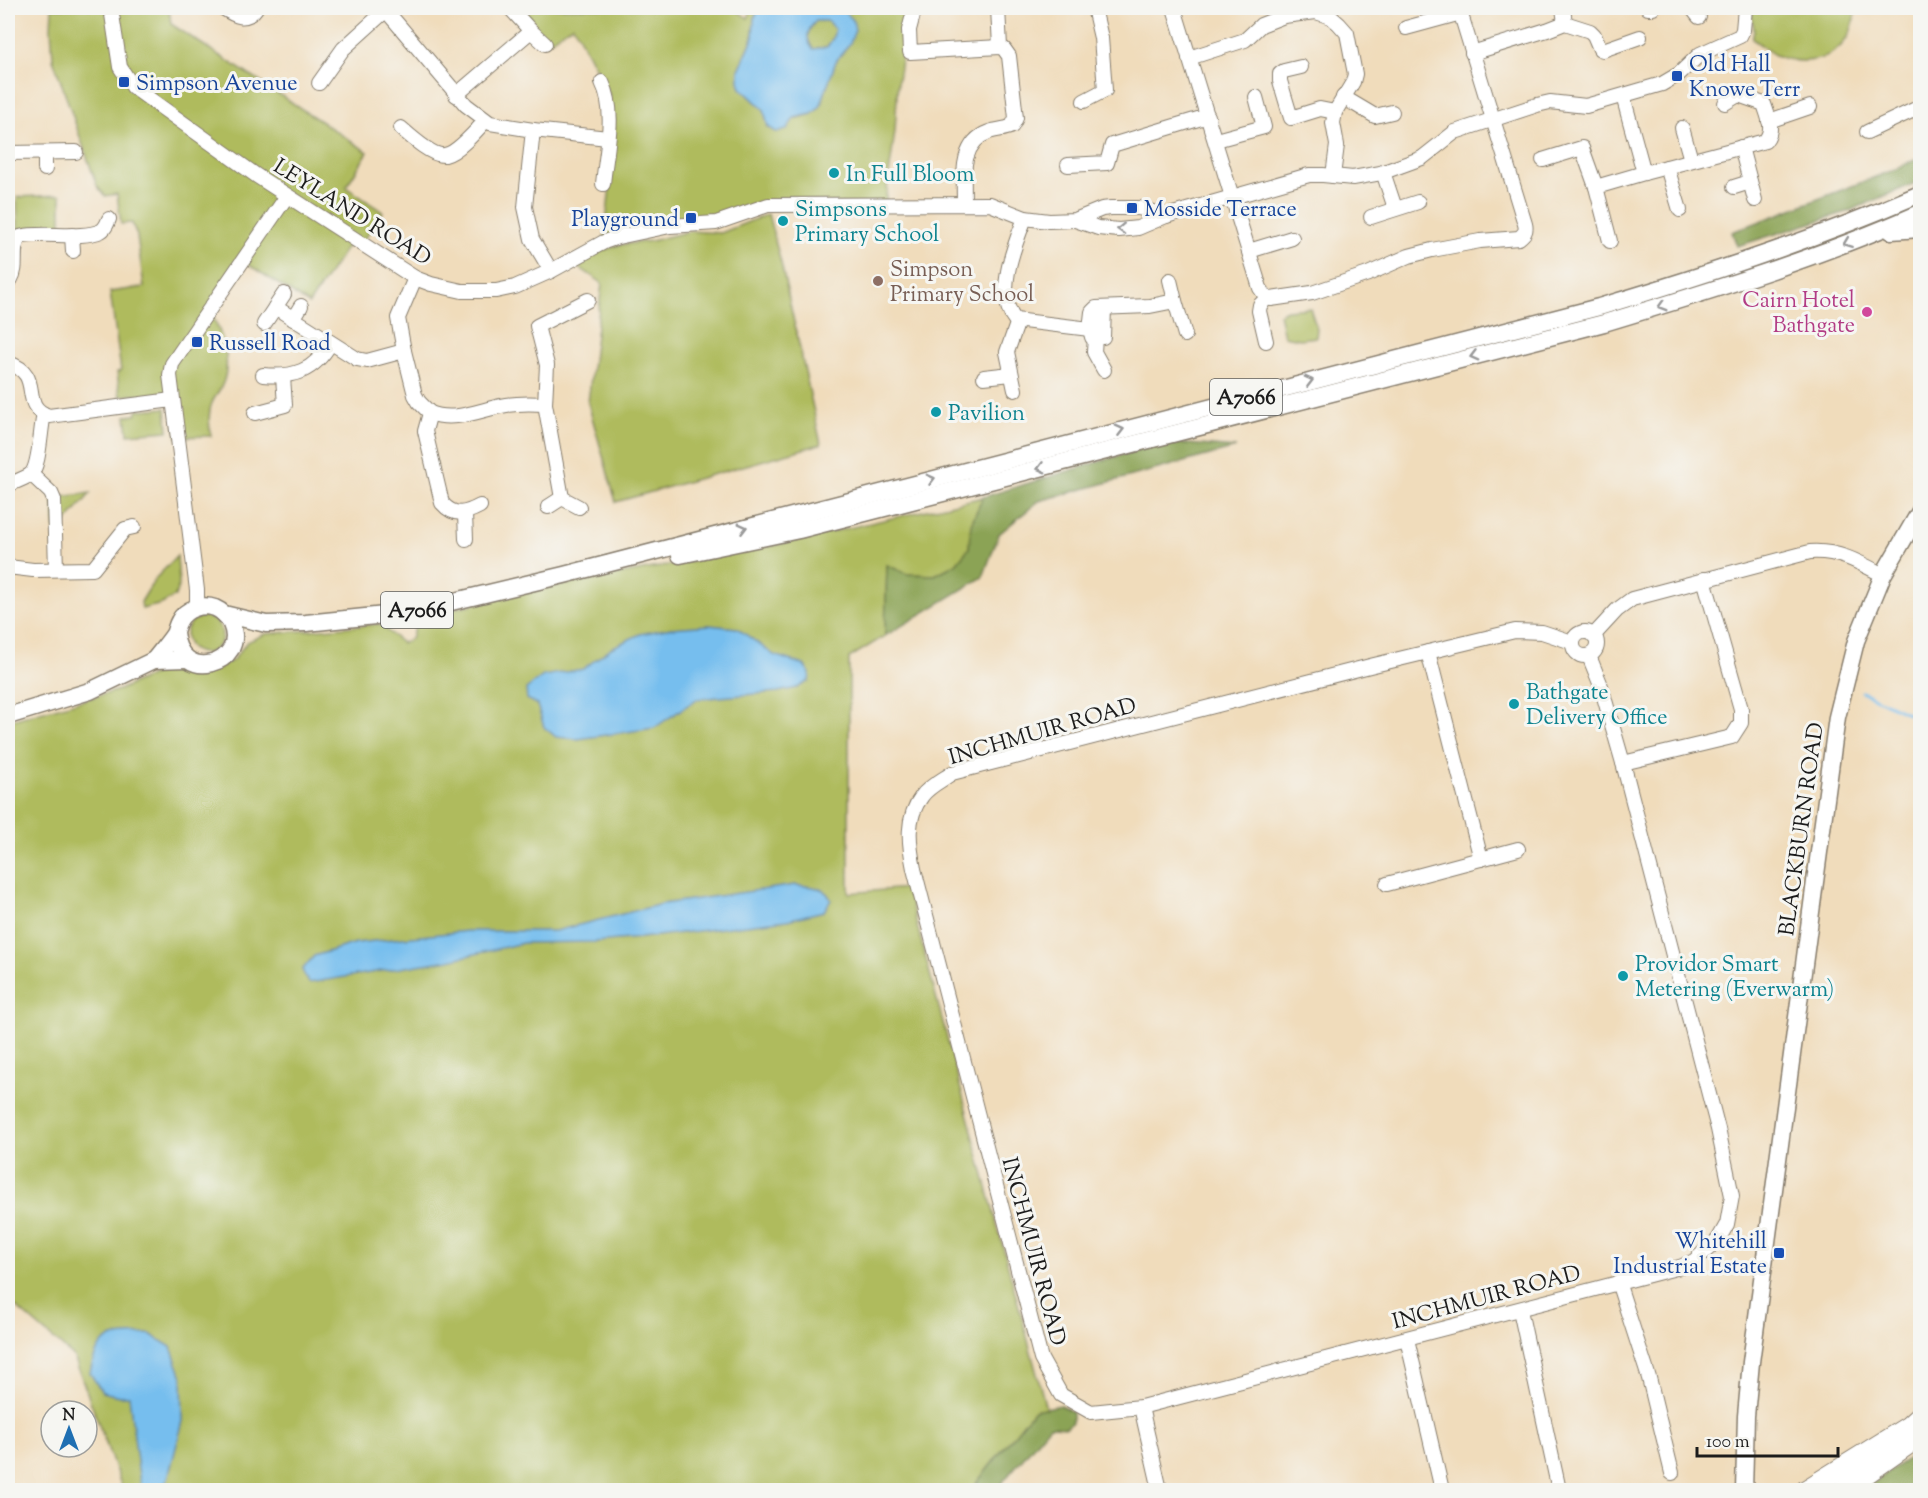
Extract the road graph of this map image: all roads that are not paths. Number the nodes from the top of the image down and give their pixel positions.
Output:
1 (111, 8) edge
2 (223, 8) edge
3 (256, 8) edge
4 (510, 8) edge
5 (999, 8) edge
6 (1094, 8) edge
7 (1174, 8) edge
8 (1563, 8) edge
9 (1745, 8) edge
10 (384, 9) edge
11 (1302, 10) edge
12 (1460, 10) edge
13 (914, 11) dead end
14 (1565, 23) junction
15 (1407, 28) dead end
16 (531, 31) junction
17 (1640, 37) dead end
18 (545, 44) dead end
19 (1000, 47) junction
20 (1472, 53) junction
21 (1189, 58) junction
22 (1301, 67) dead end
23 (328, 78) dead end
24 (603, 82) dead end
25 (456, 95) junction
26 (1623, 96) junction
27 (1343, 97) junction
28 (1256, 98) dead end
29 (1084, 101) dead end
30 (1725, 103) dead end
31 (1809, 107) dead end
32 (1920, 107) edge
33 (1335, 112) junction
34 (1392, 112) dead end
35 (1208, 116) junction
36 (1492, 119) junction
37 (485, 121) junction
38 (1769, 121) junction
39 (401, 128) dead end
40 (1682, 128) dead end
41 (533, 130) junction
42 (1867, 132) dead end
43 (608, 138) junction
44 (1216, 140) junction
45 (1741, 147) junction
46 (76, 152) dead end
47 (8, 153) edge
48 (45, 153) junction
49 (1543, 160) dead end
50 (1691, 160) junction
51 (1068, 165) dead end
52 (1667, 167) junction
53 (45, 169) dead end
54 (1383, 172) junction
55 (1644, 173) junction
56 (1334, 176) junction
57 (1750, 182) junction
58 (603, 184) dead end
59 (1596, 187) junction
60 (1734, 187) dead end
61 (1920, 194) edge
62 (287, 196) junction
63 (1233, 198) junction
64 (1755, 200) dead end
65 (1418, 202) dead end
66 (964, 203) junction
67 (1395, 208) junction
68 (1680, 210) dead end
69 (1920, 213) edge
70 (1166, 216) junction
71 (1371, 216) dead end
72 (1026, 218) junction
73 (1620, 218) dead end
74 (109, 219) dead end
75 (1075, 220) junction
76 (1605, 222) junction
77 (1920, 229) edge
78 (1877, 232) junction
79 (72, 235) junction
80 (1292, 238) dead end
81 (1610, 241) dead end
82 (73, 251) dead end
83 (1249, 251) junction
84 (551, 271) junction
85 (415, 278) junction
86 (8, 280) edge
87 (1170, 280) dead end
88 (284, 294) dead end
89 (1267, 298) junction
90 (588, 300) dead end
91 (1175, 301) junction
92 (301, 306) dead end
93 (275, 307) junction
94 (293, 319) junction
95 (1018, 321) junction
96 (264, 324) dead end
97 (1185, 335) dead end
98 (555, 338) dead end
99 (1266, 341) dead end
100 (542, 342) junction
101 (330, 344) junction
102 (1092, 344) junction
103 (404, 351) junction
104 (8, 363) edge
105 (1104, 370) dead end
106 (1011, 374) junction
107 (263, 375) dead end
108 (283, 377) junction
109 (984, 377) dead end
110 (1015, 390) dead end
111 (172, 400) junction
112 (545, 404) junction
113 (255, 413) dead end
114 (430, 413) junction
115 (44, 414) junction
116 (31, 474) junction
117 (8, 485) edge
118 (562, 498) junction
119 (480, 506) dead end
120 (548, 507) dead end
121 (579, 507) dead end
122 (1920, 511) edge
123 (465, 514) junction
124 (134, 527) dead end
125 (466, 539) dead end
126 (8, 567) edge
127 (56, 569) junction
128 (564, 574) junction
129 (1883, 575) junction
130 (1704, 579) junction
131 (197, 607) junction
132 (224, 614) junction
133 (266, 624) junction
134 (175, 632) junction
135 (1593, 636) junction
136 (234, 638) junction
137 (1572, 642) junction
138 (1428, 652) junction
139 (1589, 656) junction
140 (187, 659) junction
141 (154, 660) junction
142 (8, 716) edge
143 (1623, 763) junction
144 (1518, 849) dead end
145 (1481, 859) junction
146 (1388, 884) dead end
147 (1618, 1282) junction
148 (1520, 1310) junction
149 (1407, 1339) junction
150 (1141, 1407) junction
151 (1920, 1416) edge
152 (1920, 1436) edge
153 (1672, 1473) dead end
154 (1160, 1491) edge
155 (1442, 1491) edge
156 (1559, 1491) edge
157 (1744, 1491) edge
158 (1806, 1491) edge
159 (1843, 1491) edge

1 - 62 street, LEYLAND ROAD
2 - 3 street
4 - 16 street
5 - 19 street
6 - 29 street
7 - 21 street
8 - 14 street
9 - 26 street, LEYLAND ROAD
10 - 23 street
10 - 25 street
11 - 21 street
11 - 27 street
12 - 15 street
12 - 20 street
13 - 19 street
14 - 17 street
14 - 20 street
16 - 18 street
16 - 25 street
19 - 66 street
20 - 36 street
21 - 35 street
22 - 33 street
24 - 43 street
25 - 37 street
26 - 36 street, LEYLAND ROAD
26 - 55 street
27 - 33 street
27 - 34 street
28 - 44 street
30 - 38 street
31 - 38 street
32 - 42 street
33 - 56 street
35 - 44 street
35 - 51 street
36 - 54 street, LEYLAND ROAD
36 - 89 street
37 - 39 street
37 - 41 street
38 - 45 street
40 - 50 street
41 - 43 street
41 - 84 street
43 - 58 street
44 - 63 street
45 - 50 street
45 - 57 street
46 - 48 street
47 - 48 street
48 - 53 street
49 - 59 street
50 - 52 street
52 - 55 street
52 - 68 street
54 - 56 street, LEYLAND ROAD
54 - 67 street
55 - 59 street
56 - 63 street, LEYLAND ROAD
57 - 60 street
57 - 64 street
59 - 76 street
128 -> 61 main road, A7066
62 - 85 street, LEYLAND ROAD
62 - 111 street
63 - 70 street, LEYLAND ROAD
63 - 83 street
65 - 67 street
66 - 72 street, LEYLAND ROAD
66 - 84 street, LEYLAND ROAD
67 - 71 street
69 - 78 main road, A7066
70 - 75 street, LEYLAND ROAD
70 -> 75 street, LEYLAND ROAD
72 - 75 street, LEYLAND ROAD
72 - 95 street
73 - 76 street
74 - 79 street
76 - 81 street
77 - 78 main road, A7066
78 -> 128 main road, A7066
79 - 82 street
79 - 86 street
80 - 83 street
83 - 89 street
84 - 85 street, LEYLAND ROAD
85 - 103 street
87 - 91 street
88 - 93 street
89 - 99 street
90 - 100 street
91 - 97 street
91 - 102 street
92 - 94 street
93 - 94 street
93 - 96 street
94 - 101 street
95 - 102 street
95 - 106 street
98 - 100 street
100 - 112 street
101 - 103 street
101 - 108 street
102 - 105 street
103 - 114 street
104 - 115 street
106 - 109 street
106 - 110 street
107 - 108 street
108 - 113 street
111 - 115 street
111 - 131 street
112 - 114 street
112 - 118 street
114 - 123 street
115 - 116 street
116 - 117 street
116 - 127 street
118 - 120 street
118 - 121 street
119 - 123 street
122 - 129 main road, BLACKBURN ROAD
123 - 125 street
124 - 127 street
126 - 127 street
128 - 133 main road, A7066
129 - 130 street
129 - 157 main road, BLACKBURN ROAD
130 - 135 street
130 - 143 street
131 - 132 main road, A7066
131 - 134 main road
132 - 133 main road, A7066
132 - 136 main road
133 - 136 main road, A7066
134 - 140 main road
134 - 141 main road
135 - 137 street
135 - 139 street
136 - 140 main road
137 - 138 street, INCHMUIR ROAD
137 - 139 street, INCHMUIR ROAD
138 - 145 street
138 - 150 street, INCHMUIR ROAD
139 - 143 street, INCHMUIR ROAD
140 - 141 main road
141 - 142 main road
143 - 147 street, INCHMUIR ROAD
144 - 145 street
145 - 146 street
147 - 148 street, INCHMUIR ROAD
147 - 153 street
148 - 149 street, INCHMUIR ROAD
148 - 156 street
149 - 150 street, INCHMUIR ROAD
149 - 155 street
150 - 154 street
151 - 158 highway
152 - 159 highway

